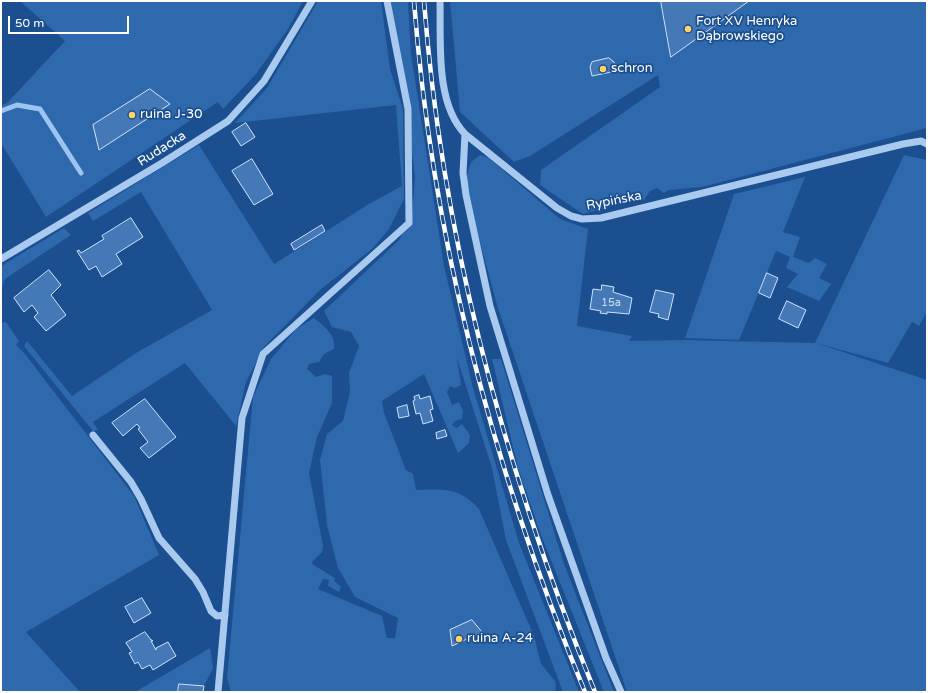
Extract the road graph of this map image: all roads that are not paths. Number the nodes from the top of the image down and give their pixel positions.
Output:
1 (312, 1) edge
2 (387, 1) edge
3 (440, 1) edge
4 (465, 134) junction
5 (927, 144) edge
6 (1, 259) edge
7 (93, 435) dead end
8 (225, 615) junction
9 (218, 692) edge
10 (621, 692) edge

1 - 6 street, Rudacka
2 - 8 street
3 - 4 street, Rypińska
4 - 5 street, Rypińska
4 - 10 street
7 - 8 street
8 - 9 street

